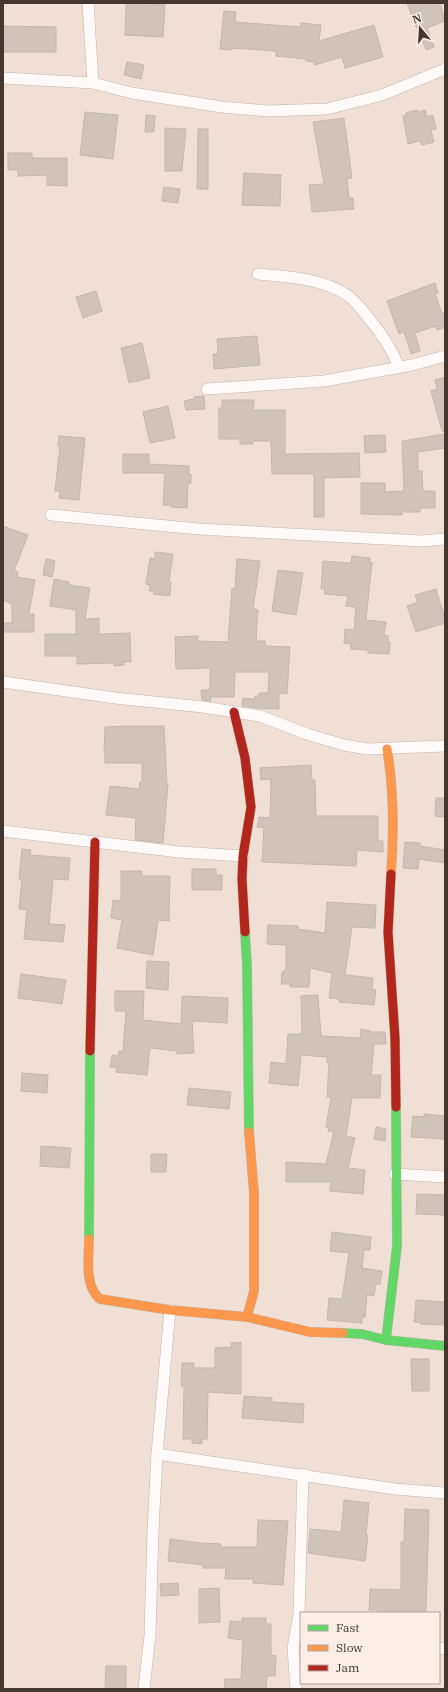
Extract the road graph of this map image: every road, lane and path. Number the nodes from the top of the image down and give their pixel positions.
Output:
1 (88, 3) edge
2 (445, 69) edge
3 (3, 78) edge
4 (93, 83) junction
5 (258, 274) dead end
6 (445, 356) edge
7 (399, 367) junction
8 (207, 389) dead end
9 (51, 515) dead end
10 (445, 538) edge
11 (3, 682) edge
12 (234, 712) junction
13 (445, 746) edge
14 (387, 749) junction
15 (3, 831) edge
16 (95, 842) junction
17 (243, 856) junction
18 (395, 1174) junction
19 (445, 1177) edge
20 (170, 1310) junction
21 (248, 1317) junction
22 (386, 1340) junction
23 (445, 1346) edge
24 (157, 1454) junction
25 (303, 1474) junction
26 (445, 1493) edge
27 (299, 1631) edge
28 (144, 1689) edge
29 (296, 1689) edge

1 - 4 street
2 - 4 street
3 - 4 street
5 - 7 street
6 - 7 street
7 - 8 street
9 - 10 street
11 - 12 street
12 - 14 street
12 - 17 street
13 - 14 street
14 - 18 street
15 - 16 street
16 - 17 street
16 - 20 street
17 - 21 street
18 - 19 street
18 - 22 street
20 - 21 street
20 - 24 street
21 - 22 street
22 - 23 street
24 - 25 street
24 - 28 street
25 - 26 street
25 - 27 street
27 - 29 street

